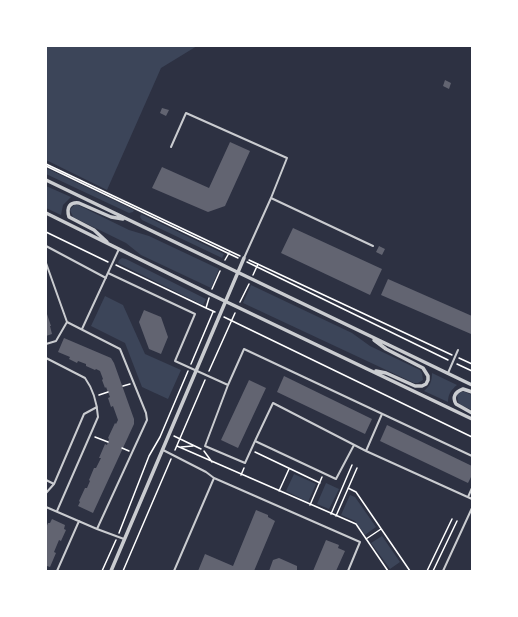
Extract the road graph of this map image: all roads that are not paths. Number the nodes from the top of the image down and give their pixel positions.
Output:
1 (171, 147) dead end
2 (46, 180) edge
3 (271, 198) junction
4 (46, 213) edge
5 (128, 220) junction
6 (109, 244) junction
7 (46, 246) edge
8 (373, 246) dead end
9 (118, 249) junction
10 (244, 259) joint
11 (46, 263) edge
12 (238, 272) junction
13 (108, 273) junction
14 (106, 278) junction
15 (226, 301) junction
16 (67, 322) junction
17 (82, 329) junction
18 (367, 334) junction
19 (46, 344) edge
20 (458, 350) dead end
21 (46, 358) edge
22 (369, 369) junction
23 (196, 371) junction
24 (448, 374) junction
25 (228, 385) junction
26 (472, 385) edge
27 (472, 392) edge
28 (97, 407) junction
29 (472, 413) edge
30 (382, 414) junction
31 (472, 419) edge
32 (255, 441) junction
33 (354, 445) junction
34 (162, 450) junction
35 (366, 451) junction
36 (472, 456) edge
37 (214, 478) junction
38 (46, 480) edge
39 (54, 484) junction
40 (472, 488) edge
41 (46, 492) edge
42 (468, 497) junction
43 (472, 500) edge
44 (46, 507) edge
45 (472, 508) edge
46 (57, 511) junction
47 (79, 521) junction
48 (97, 529) junction
49 (124, 539) junction
50 (57, 571) edge
51 (111, 571) edge
52 (174, 571) edge
53 (348, 571) edge
54 (443, 571) edge

1 - 3 lane
2 - 5 street
3 - 8 lane
3 - 10 lane
4 - 6 street
5 - 6 street
5 - 12 street
6 - 9 street
7 - 14 lane
9 - 13 lane
9 - 15 street
10 - 12 street
11 - 16 lane
12 - 15 street
12 - 18 street
13 - 14 lane
13 - 23 lane
14 - 17 lane
15 - 22 street
15 - 23 street
16 - 17 lane
16 - 19 lane
17 - 48 lane
18 - 22 street
18 - 24 street
20 - 24 lane
21 - 28 lane
22 - 31 street
23 - 25 lane
23 - 34 street
24 - 26 street
25 - 30 lane
25 - 32 lane
27 - 29 street
28 - 39 lane
28 - 46 lane
30 - 35 lane
30 - 36 lane
32 - 33 lane
32 - 33 lane
33 - 35 lane
34 - 37 lane
34 - 49 street
35 - 42 lane
37 - 52 lane
37 - 53 lane
38 - 39 lane
39 - 41 lane
40 - 42 lane
42 - 43 lane
44 - 46 lane
45 - 54 lane
46 - 47 lane
47 - 48 lane
47 - 50 lane
48 - 49 lane
49 - 51 street

